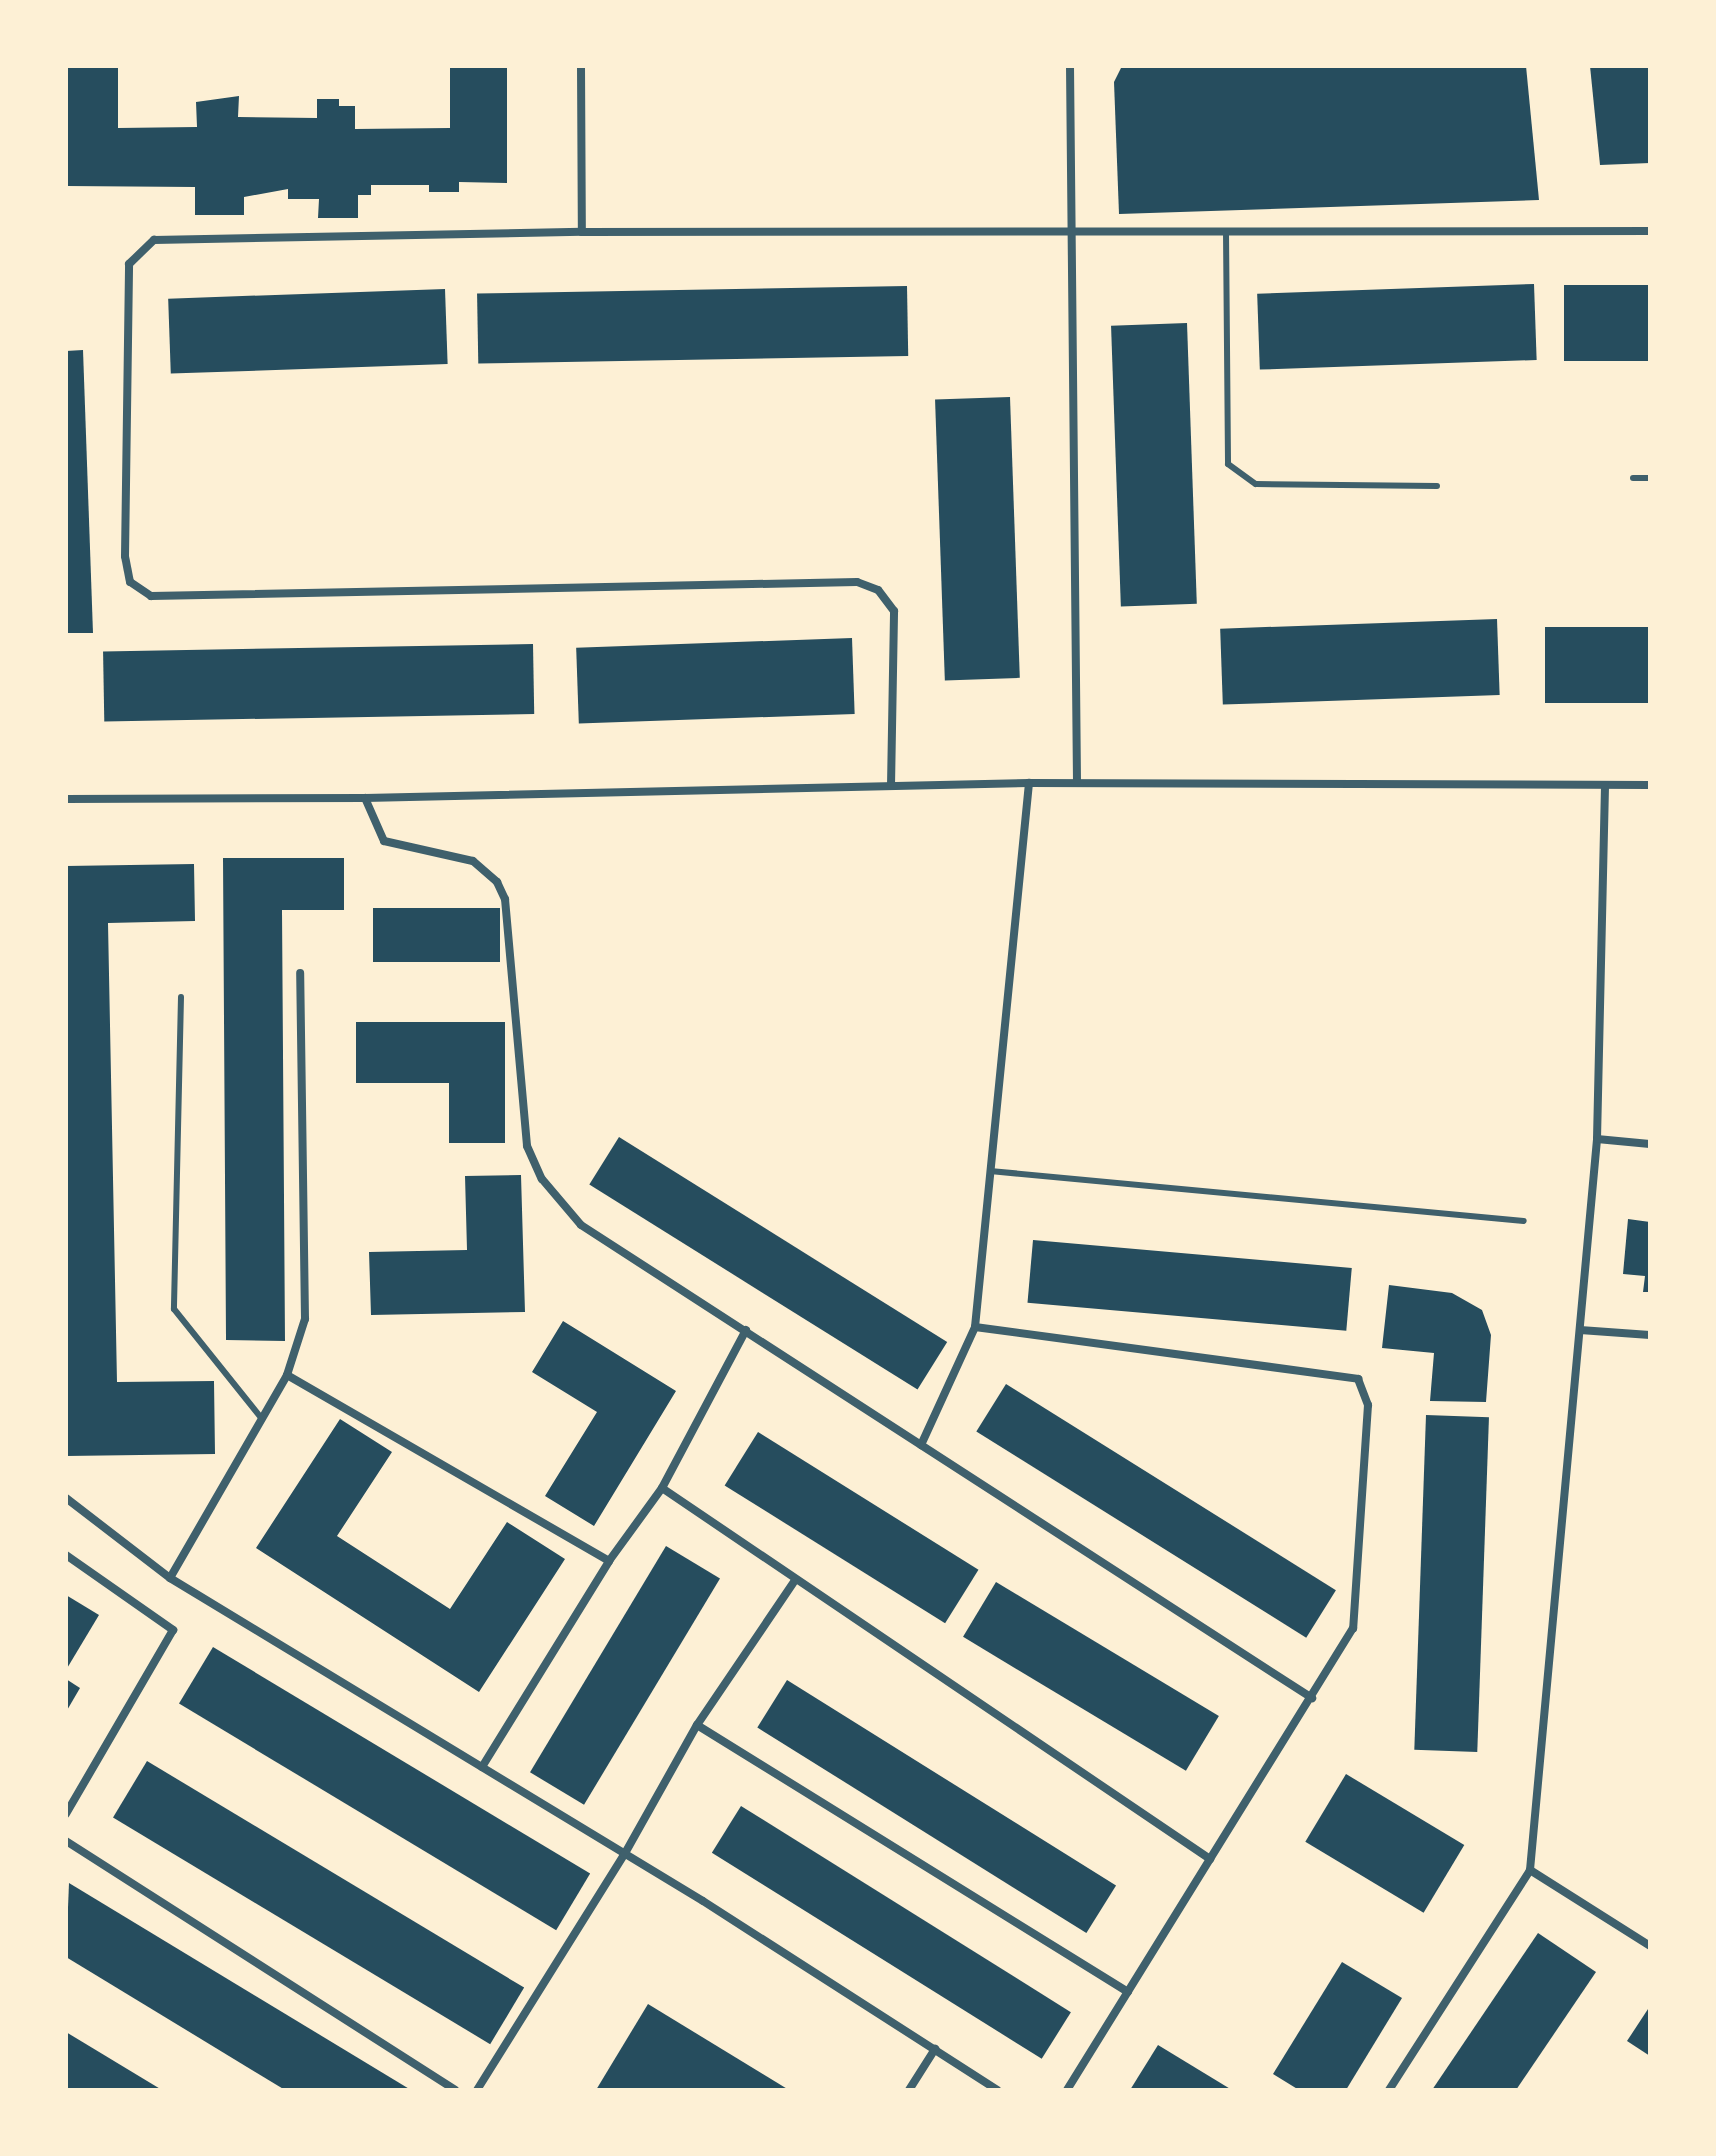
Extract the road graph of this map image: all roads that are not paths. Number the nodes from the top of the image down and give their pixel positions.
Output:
1 (581, 66) edge
2 (1070, 66) edge
3 (1650, 231) edge
4 (582, 232) junction
5 (1070, 232) junction
6 (1226, 232) junction
7 (1633, 478) dead end
8 (1650, 478) edge
9 (1437, 486) dead end
10 (1029, 783) junction
11 (1077, 783) junction
12 (1605, 785) junction
13 (1650, 785) edge
14 (891, 786) junction
15 (365, 798) junction
16 (66, 799) edge
17 (300, 973) dead end
18 (181, 997) dead end
19 (1597, 1139) junction
20 (1650, 1144) edge
21 (990, 1171) junction
22 (1524, 1221) dead end
23 (975, 1327) junction
24 (746, 1330) junction
25 (1580, 1330) junction
26 (1650, 1335) edge
27 (287, 1375) junction
28 (262, 1419) junction
29 (921, 1445) junction
30 (662, 1488) junction
31 (66, 1498) edge
32 (66, 1555) edge
33 (609, 1561) junction
34 (170, 1578) junction
35 (794, 1582) junction
36 (1312, 1698) junction
37 (697, 1725) junction
38 (482, 1767) junction
39 (66, 1814) edge
40 (66, 1841) edge
41 (624, 1855) junction
42 (1210, 1859) junction
43 (1530, 1870) junction
44 (1650, 1946) edge
45 (1128, 1992) junction
46 (935, 2049) junction
47 (455, 2090) edge
48 (477, 2090) edge
49 (909, 2090) edge
50 (997, 2090) edge
51 (1067, 2090) edge
52 (1389, 2090) edge

1 - 4 street
2 - 5 street
3 - 6 street
4 - 5 street
4 - 14 street
5 - 6 street
5 - 11 street
6 - 9 lane
7 - 8 lane
10 - 11 street
10 - 14 street
10 - 21 street
11 - 12 street
12 - 13 street
12 - 19 street
14 - 15 street
15 - 16 street
15 - 24 street
17 - 27 street
18 - 28 lane
19 - 20 street
19 - 25 street
21 - 22 lane
21 - 23 street
23 - 29 street
23 - 36 street
24 - 29 street
24 - 30 street
25 - 26 street
25 - 43 street
27 - 28 street
27 - 33 street
28 - 34 street
29 - 36 street
30 - 33 street
30 - 35 street
31 - 34 street
32 - 39 street
33 - 38 street
34 - 38 street
35 - 37 street
35 - 42 street
36 - 42 street
37 - 41 street
37 - 45 street
38 - 41 street
40 - 47 street
41 - 46 street
41 - 48 street
42 - 45 street
43 - 44 street
43 - 52 street
45 - 51 street
46 - 49 street
46 - 50 street

